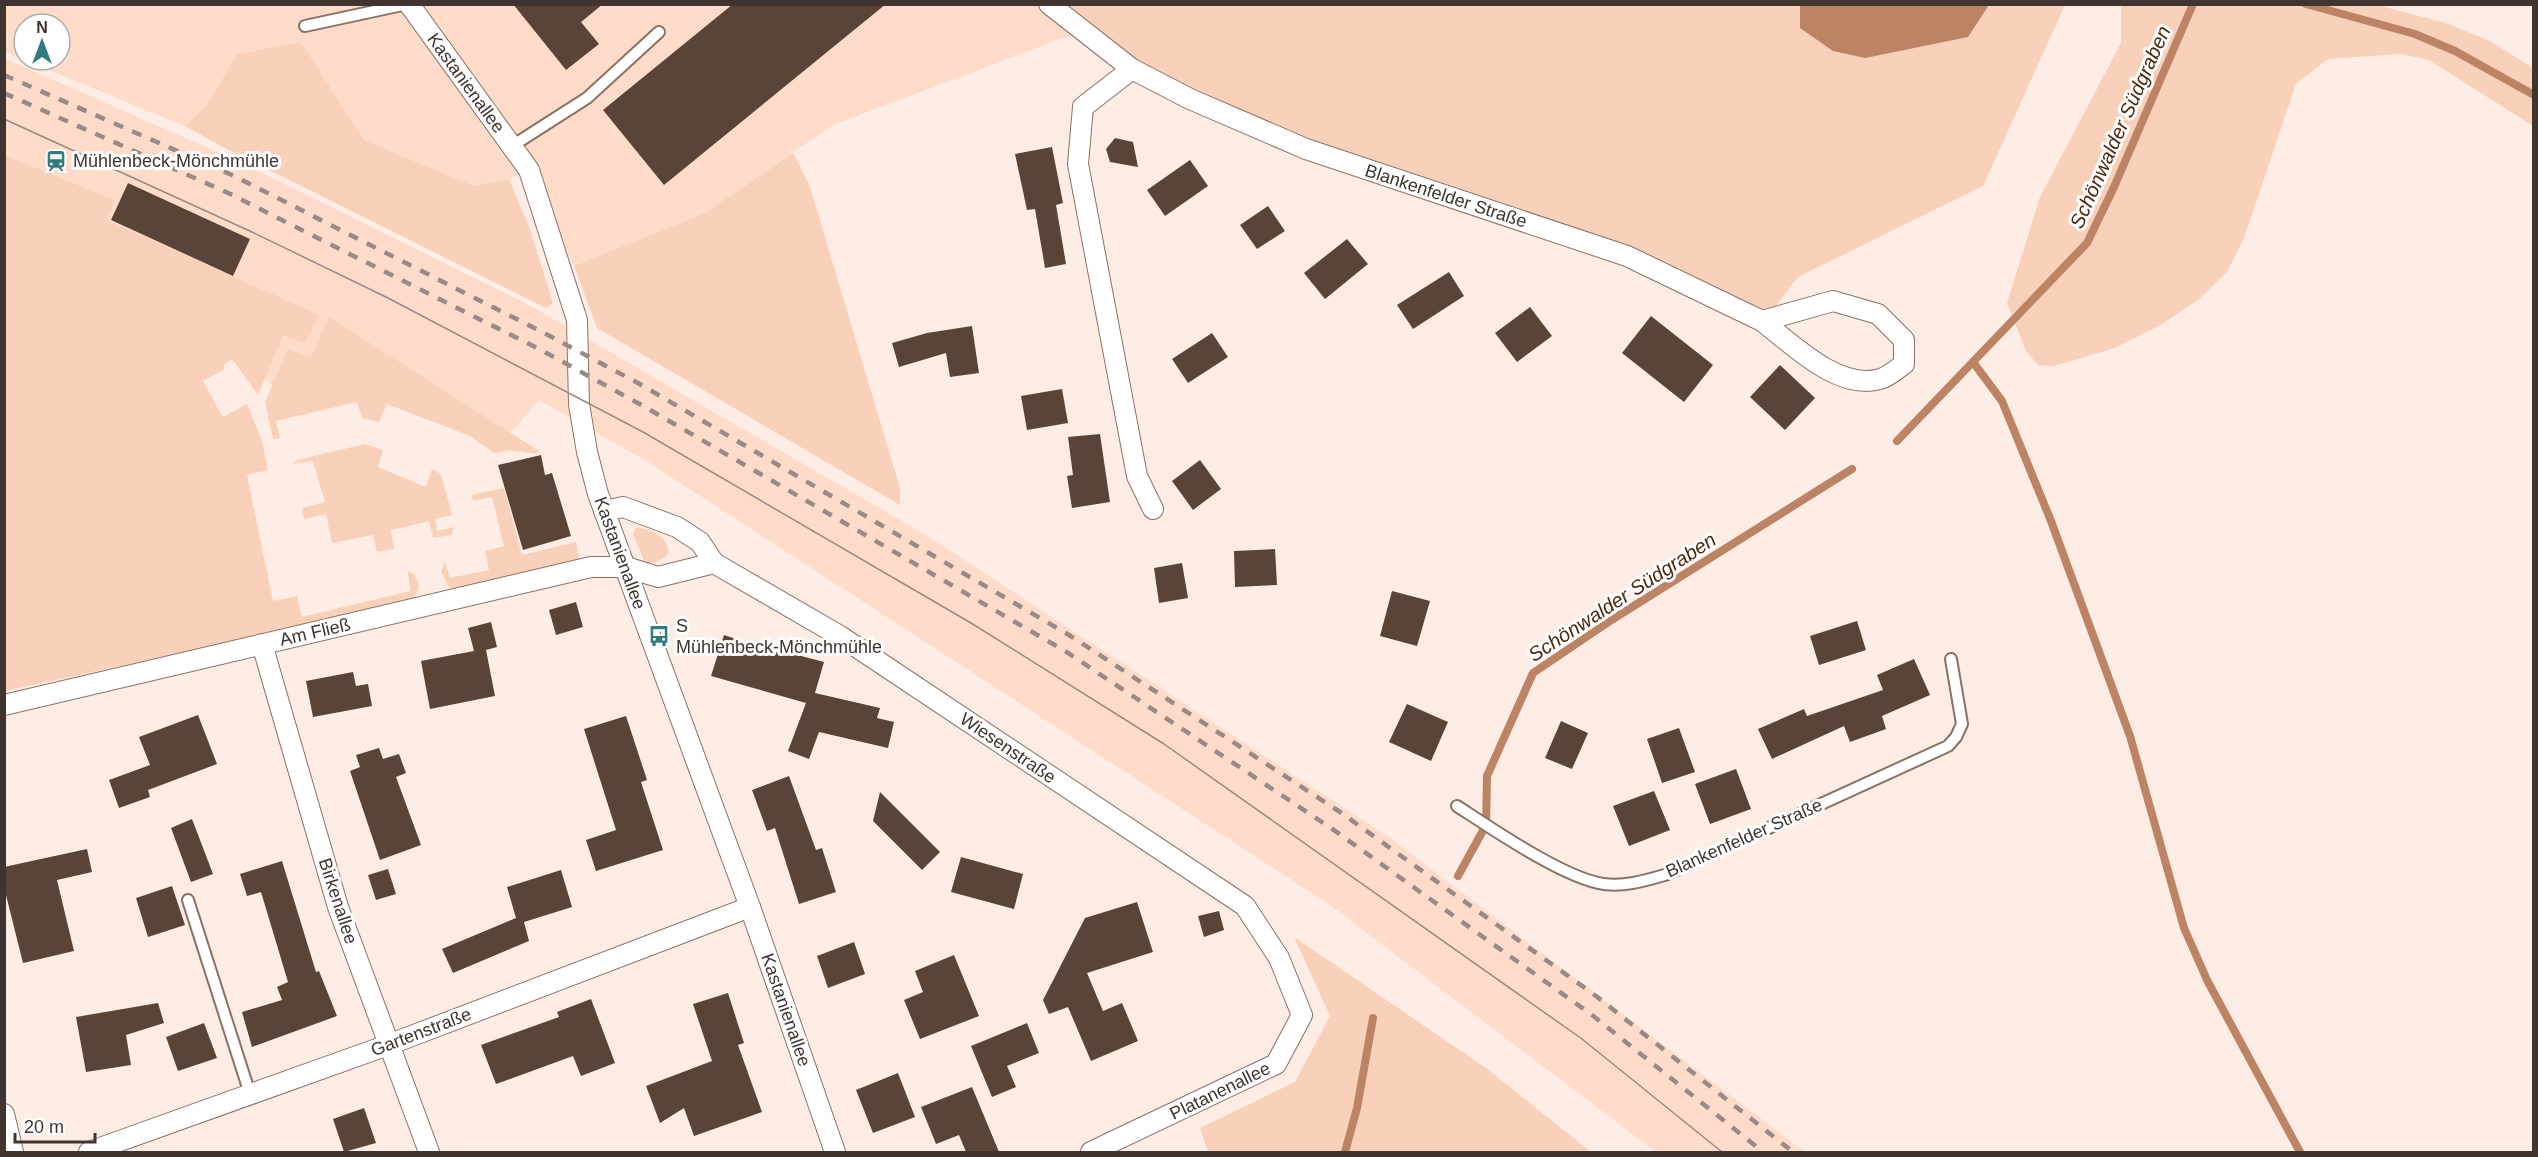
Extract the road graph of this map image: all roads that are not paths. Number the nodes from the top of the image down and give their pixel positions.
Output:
1 (408, 4) edge
2 (1049, 4) edge
3 (305, 26) dead end
4 (659, 32) dead end
5 (1132, 69) junction
6 (512, 146) junction
7 (1762, 321) junction
8 (1153, 509) dead end
9 (604, 511) junction
10 (714, 563) junction
11 (626, 567) junction
12 (262, 644) junction
13 (1950, 659) dead end
14 (4, 705) edge
15 (1457, 806) dead end
16 (189, 900) dead end
17 (750, 907) junction
18 (1279, 958) joint
19 (388, 1045) junction
20 (250, 1094) junction
21 (4, 1114) edge
22 (13, 1152) edge
23 (89, 1152) edge
24 (429, 1152) edge
25 (835, 1152) edge
26 (1091, 1152) edge

1 - 3 lane
1 - 6 street, Kastanienallee
2 - 5 street, Blankenfelder Straße
4 - 6 lane
5 - 7 street, Blankenfelder Straße
5 - 8 street
6 - 9 street, Kastanienallee
7 - 7 street, Blankenfelder Straße
9 - 10 street, Wiesenstraße
9 - 11 street, Kastanienallee
10 - 11 street
10 - 18 street, Wiesenstraße
11 - 12 street, Am Fließ
11 - 17 street, Kastanienallee
12 - 14 street, Am Fließ
12 - 19 street, Birkenallee
13 - 15 lane, Blankenfelder Straße
16 - 20 lane
17 - 19 street, Gartenstraße
17 - 25 street, Kastanienallee
18 - 26 street, Platanenallee
19 - 20 street, Gartenstraße
19 - 24 street, Birkenallee
20 - 23 street, Gartenstraße
21 - 22 street

